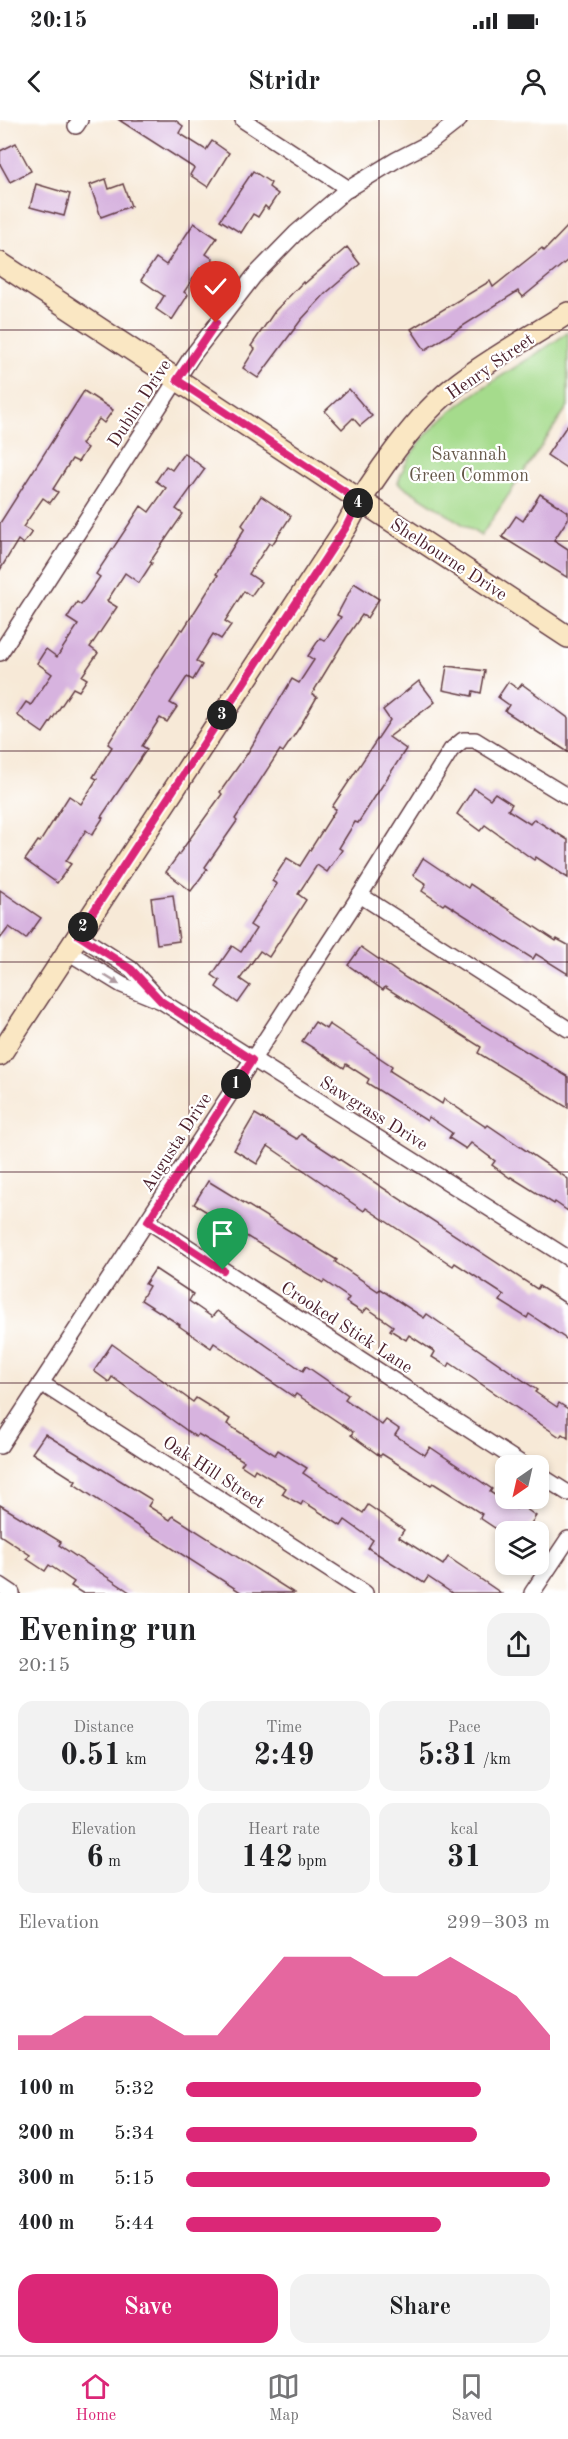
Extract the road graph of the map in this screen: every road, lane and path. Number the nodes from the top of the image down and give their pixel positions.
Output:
1 (243, 120) edge
2 (459, 120) edge
3 (349, 189) junction
4 (0, 263) edge
5 (568, 313) edge
6 (177, 380) junction
7 (359, 501) junction
8 (568, 637) edge
9 (0, 653) edge
10 (568, 797) edge
11 (360, 896) junction
12 (73, 943) junction
13 (568, 1029) edge
14 (0, 1055) edge
15 (252, 1060) junction
16 (148, 1221) junction
17 (568, 1258) edge
18 (41, 1383) junction
19 (0, 1446) edge
20 (508, 1455) edge
21 (549, 1481) edge
22 (568, 1493) edge
23 (568, 1539) edge
24 (0, 1586) edge
25 (12, 1593) edge
26 (365, 1593) edge
27 (532, 1593) edge

1 - 3 street
2 - 3 street, Dublin Drive
3 - 6 street, Dublin Drive
4 - 6 street, Shelbourne Drive
5 - 7 street, Henry Street
6 - 7 street, Shelbourne Drive
6 - 9 street, Dublin Drive
7 - 8 street, Shelbourne Drive
7 - 12 street, Henry Street
10 - 11 street, Augusta Drive
11 - 13 street
11 - 15 street, Augusta Drive
12 - 14 street, Henry Street
12 - 15 street, Sawgrass Drive
15 - 16 street, Augusta Drive
15 - 17 street, Sawgrass Drive
16 - 18 street, Augusta Drive
16 - 20 street, Crooked Stick Lane
18 - 19 street, Augusta Drive
18 - 26 street, Oak Hill Street
21 - 22 street
23 - 27 street
24 - 25 street

